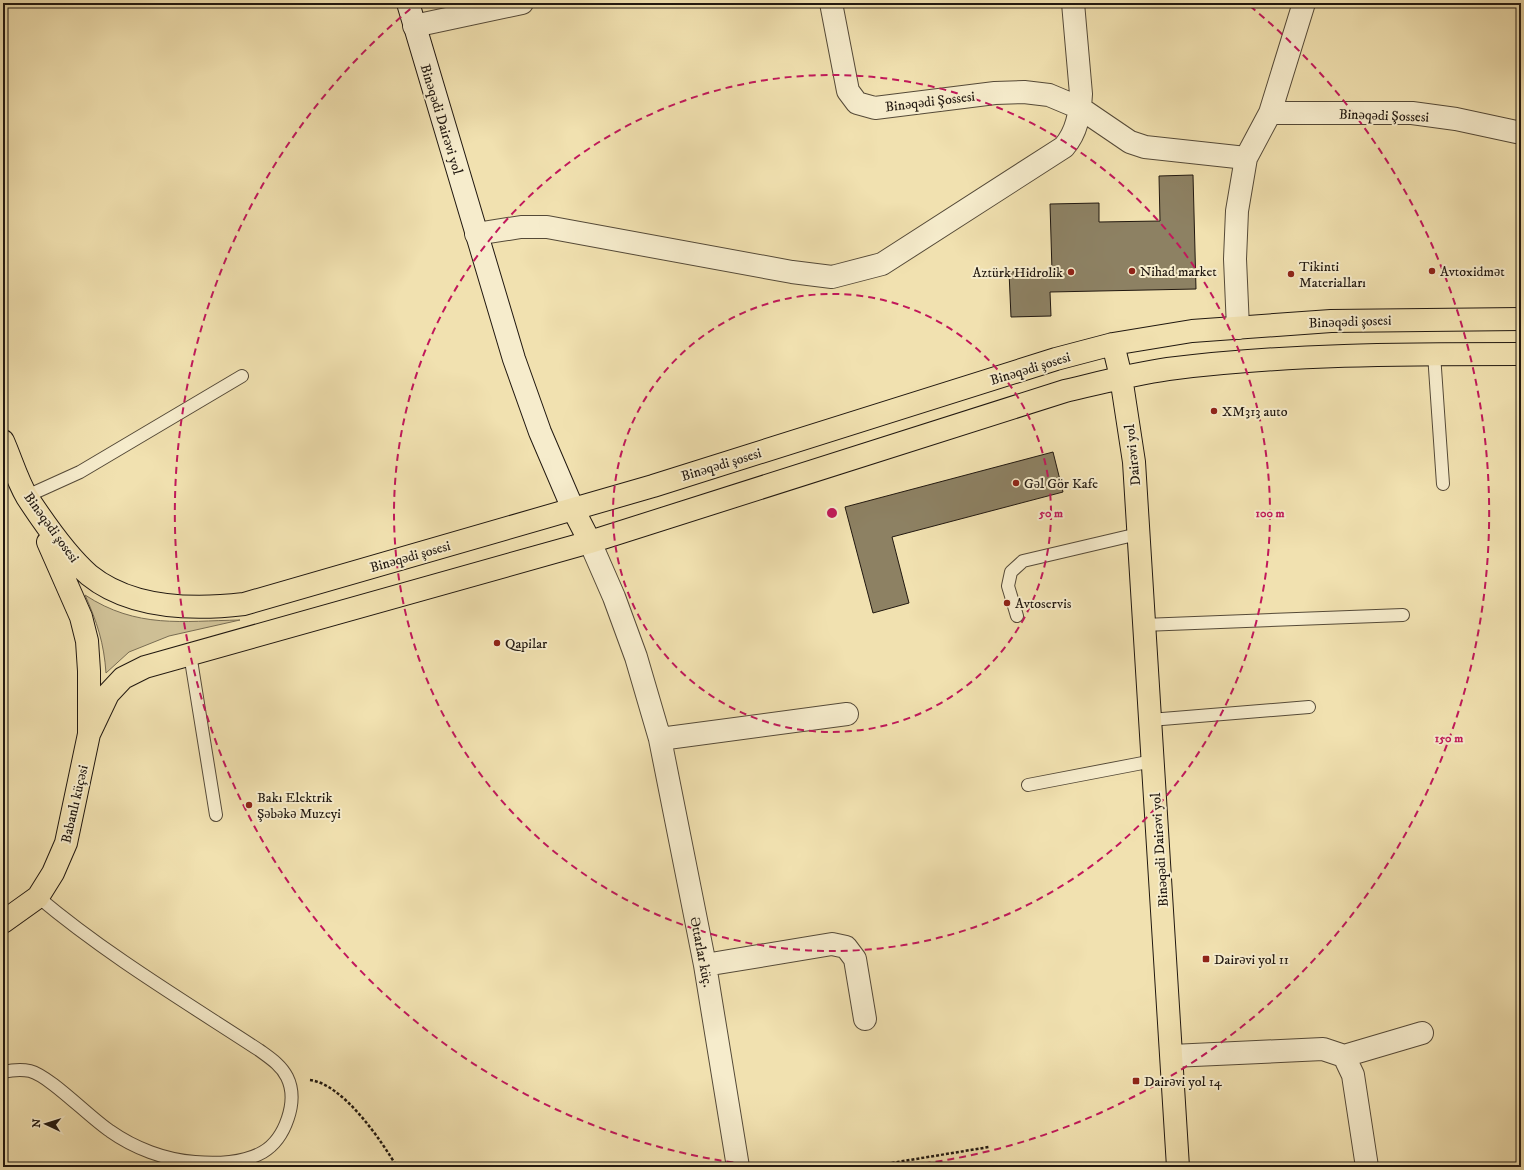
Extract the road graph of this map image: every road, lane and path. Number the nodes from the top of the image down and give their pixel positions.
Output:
1 (408, 3) edge
2 (522, 3) edge
3 (832, 3) edge
4 (1073, 3) edge
5 (1304, 3) edge
6 (414, 26) junction
7 (1080, 108) junction
8 (1270, 113) junction
9 (1521, 133) edge
10 (1246, 158) junction
11 (476, 234) junction
12 (1521, 319) edge
13 (1238, 328) junction
14 (1113, 344) junction
15 (1434, 354) junction
16 (1521, 354) edge
17 (242, 376) dead end
18 (1122, 377) junction
19 (3, 441) edge
20 (1443, 484) dead end
21 (27, 496) junction
22 (573, 509) junction
23 (1138, 534) junction
24 (590, 542) junction
25 (1403, 615) dead end
26 (1018, 616) dead end
27 (1143, 625) junction
28 (190, 654) junction
29 (1309, 707) dead end
30 (847, 714) dead end
31 (1150, 720) junction
32 (89, 734) junction
33 (660, 739) junction
34 (1153, 761) junction
35 (1028, 785) dead end
36 (216, 815) dead end
37 (38, 897) junction
38 (3, 922) edge
39 (705, 965) junction
40 (865, 1019) dead end
41 (1422, 1034) dead end
42 (1172, 1056) junction
43 (1344, 1056) junction
44 (3, 1072) edge
45 (288, 1078) junction
46 (989, 1147) dead end
47 (398, 1167) edge
48 (738, 1167) edge
49 (867, 1167) edge
50 (1178, 1167) edge
51 (1367, 1167) edge

1 - 6 street, Binəqədi Dairəvi yol
2 - 6 street
3 - 7 street, Binəqədi Şossesi
4 - 7 street
5 - 8 street
6 - 11 street, Binəqədi Dairəvi yol
7 - 10 street, Binəqədi Şossesi
7 - 11 street
8 - 9 street, Binəqədi Şossesi
8 - 10 street
10 - 13 street
11 - 22 street, Binəqədi Dairəvi yol
12 - 13 main road, Binəqədi şosesi
13 - 14 main road, Binəqədi şosesi
14 - 18 main road, Dairəvi yol
14 - 22 main road, Binəqədi şosesi
15 - 16 main road
15 - 18 main road
15 - 20 lane
17 - 21 lane
18 - 23 main road, Dairəvi yol
18 - 24 main road
19 - 21 main road, Binəqədi şosesi
21 - 22 main road, Binəqədi şosesi
21 - 32 main road
22 - 24 main road
23 - 26 lane
23 - 27 main road, Binəqədi Dairəvi yol
24 - 28 main road
24 - 33 street, Əttarlar küç.
25 - 27 lane
27 - 31 main road, Binəqədi Dairəvi yol
28 - 32 main road
28 - 36 lane
29 - 31 lane
30 - 33 street
31 - 34 main road, Binəqədi Dairəvi yol
32 - 37 main road, Babanlı küçəsi
33 - 39 street, Əttarlar küç.
34 - 35 lane
34 - 42 main road, Binəqədi Dairəvi yol
37 - 38 main road, Babanlı küçəsi
37 - 45 lane
39 - 40 street
39 - 48 street, Əttarlar küç.
41 - 43 street
42 - 43 street
42 - 50 main road, Binəqədi Dairəvi yol
43 - 51 street
44 - 45 lane
45 - 47 path
46 - 49 path

